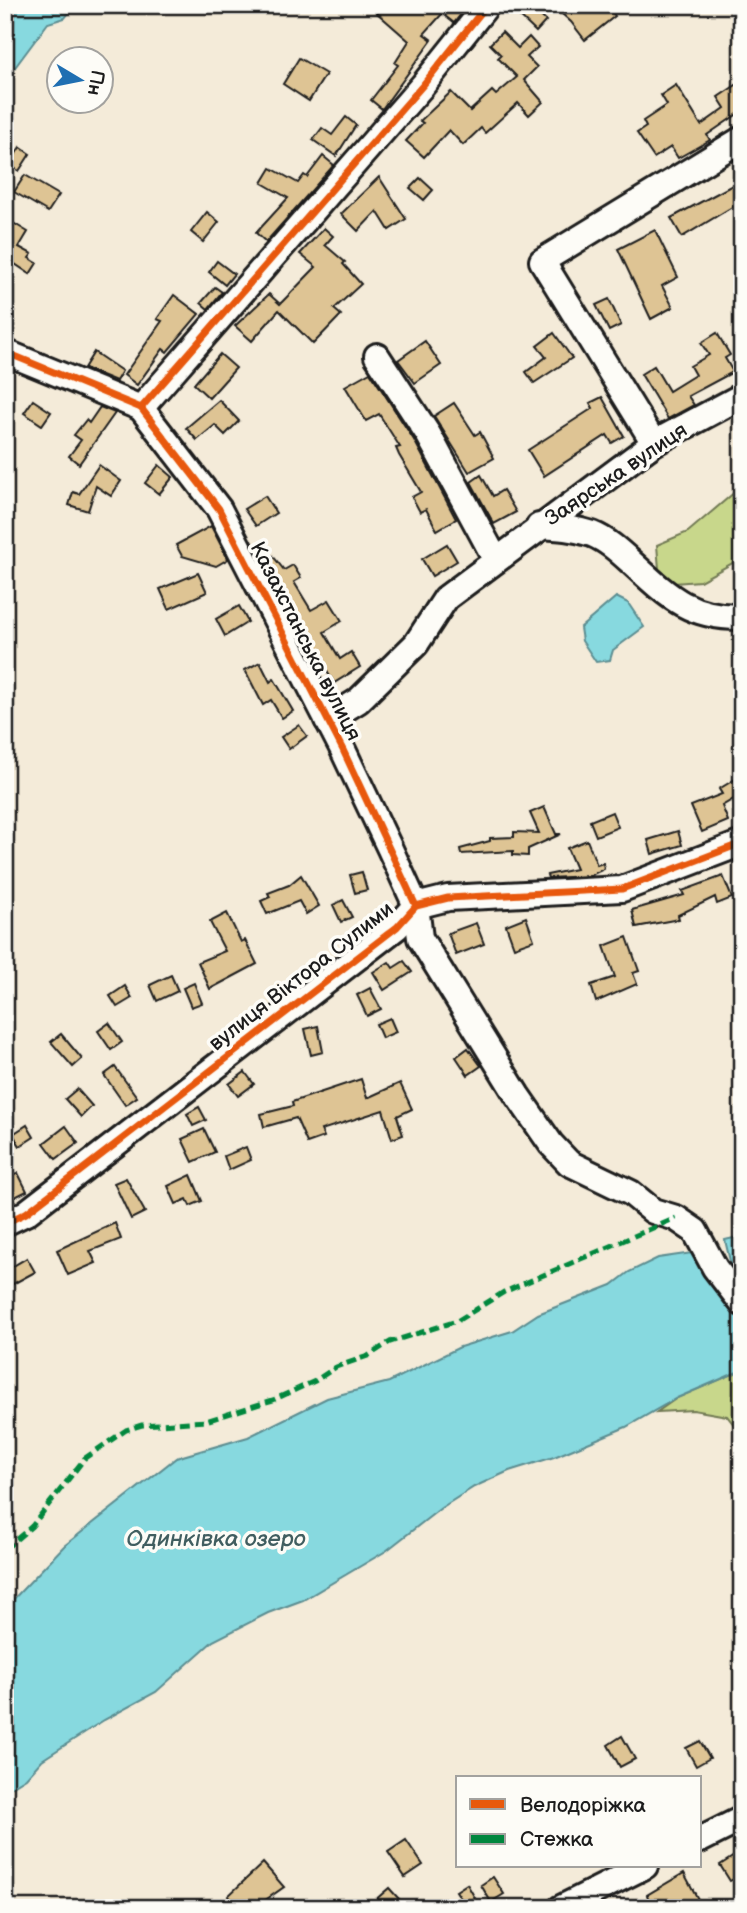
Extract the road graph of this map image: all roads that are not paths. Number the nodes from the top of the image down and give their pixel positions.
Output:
1 (487, 5) edge
2 (742, 139) edge
3 (5, 352) edge
4 (377, 356) dead end
5 (742, 396) edge
6 (141, 408) junction
7 (654, 443) junction
8 (539, 526) junction
9 (496, 559) junction
10 (742, 617) edge
11 (327, 720) junction
12 (742, 843) edge
13 (416, 906) junction
14 (5, 1223) edge
15 (742, 1303) edge
16 (742, 1819) edge
17 (702, 1839) edge
18 (641, 1868) edge
19 (561, 1908) edge

1 - 6 street
2 - 7 street
3 - 6 street, Казахстанська вулиця
4 - 9 street
5 - 7 street, Заярська вулиця
6 - 11 street, Казахстанська вулиця
7 - 8 street, Заярська вулиця
8 - 9 street, Заярська вулиця
8 - 10 street
9 - 11 street, Заярська вулиця
11 - 13 street, Казахстанська вулиця
12 - 13 street, вулиця Віктора Сулими
13 - 14 street, вулиця Віктора Сулими
13 - 15 street, Казахстанська вулиця
16 - 17 street
18 - 19 street

